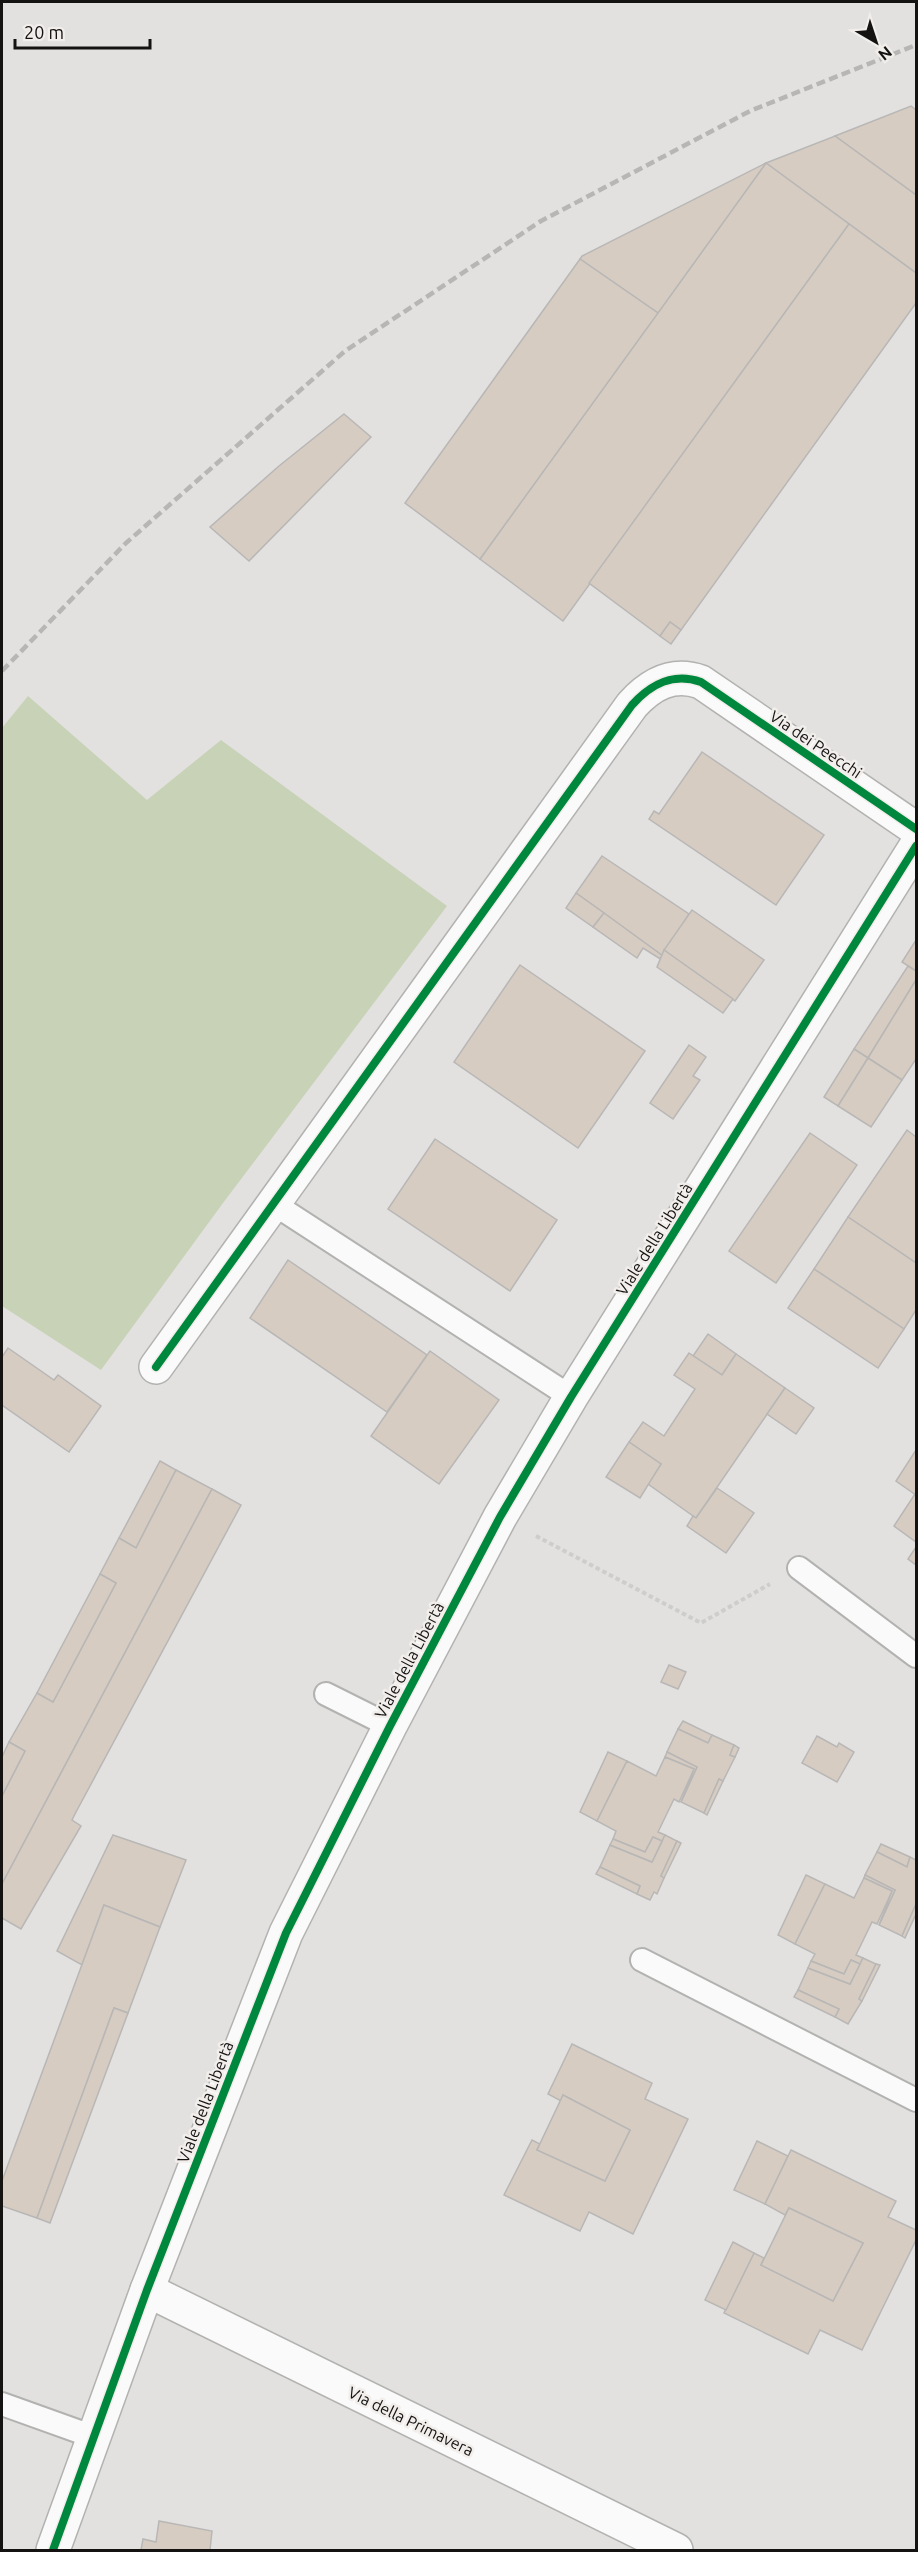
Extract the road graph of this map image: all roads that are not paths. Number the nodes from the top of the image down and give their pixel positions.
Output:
1 (916, 829) edge
2 (916, 846) edge
3 (274, 1204) junction
4 (156, 1366) dead end
5 (571, 1396) junction
6 (799, 1568) road end
7 (916, 1656) edge
8 (326, 1694) dead end
9 (390, 1726) junction
10 (642, 1960) dead end
11 (916, 2100) edge
12 (147, 2290) junction
13 (2, 2404) edge
14 (94, 2437) junction
15 (53, 2550) edge
16 (676, 2550) edge

1 - 3 street, Via dei Peecchi
2 - 5 street, Viale della Libertà
3 - 4 street
3 - 5 lane
5 - 9 street, Viale della Libertà
6 - 7 lane
8 - 9 lane
9 - 12 street, Viale della Libertà
10 - 11 lane
12 - 14 street, Viale della Libertà
12 - 16 street, Via della Primavera
13 - 14 lane
14 - 15 street, Viale della Libertà

